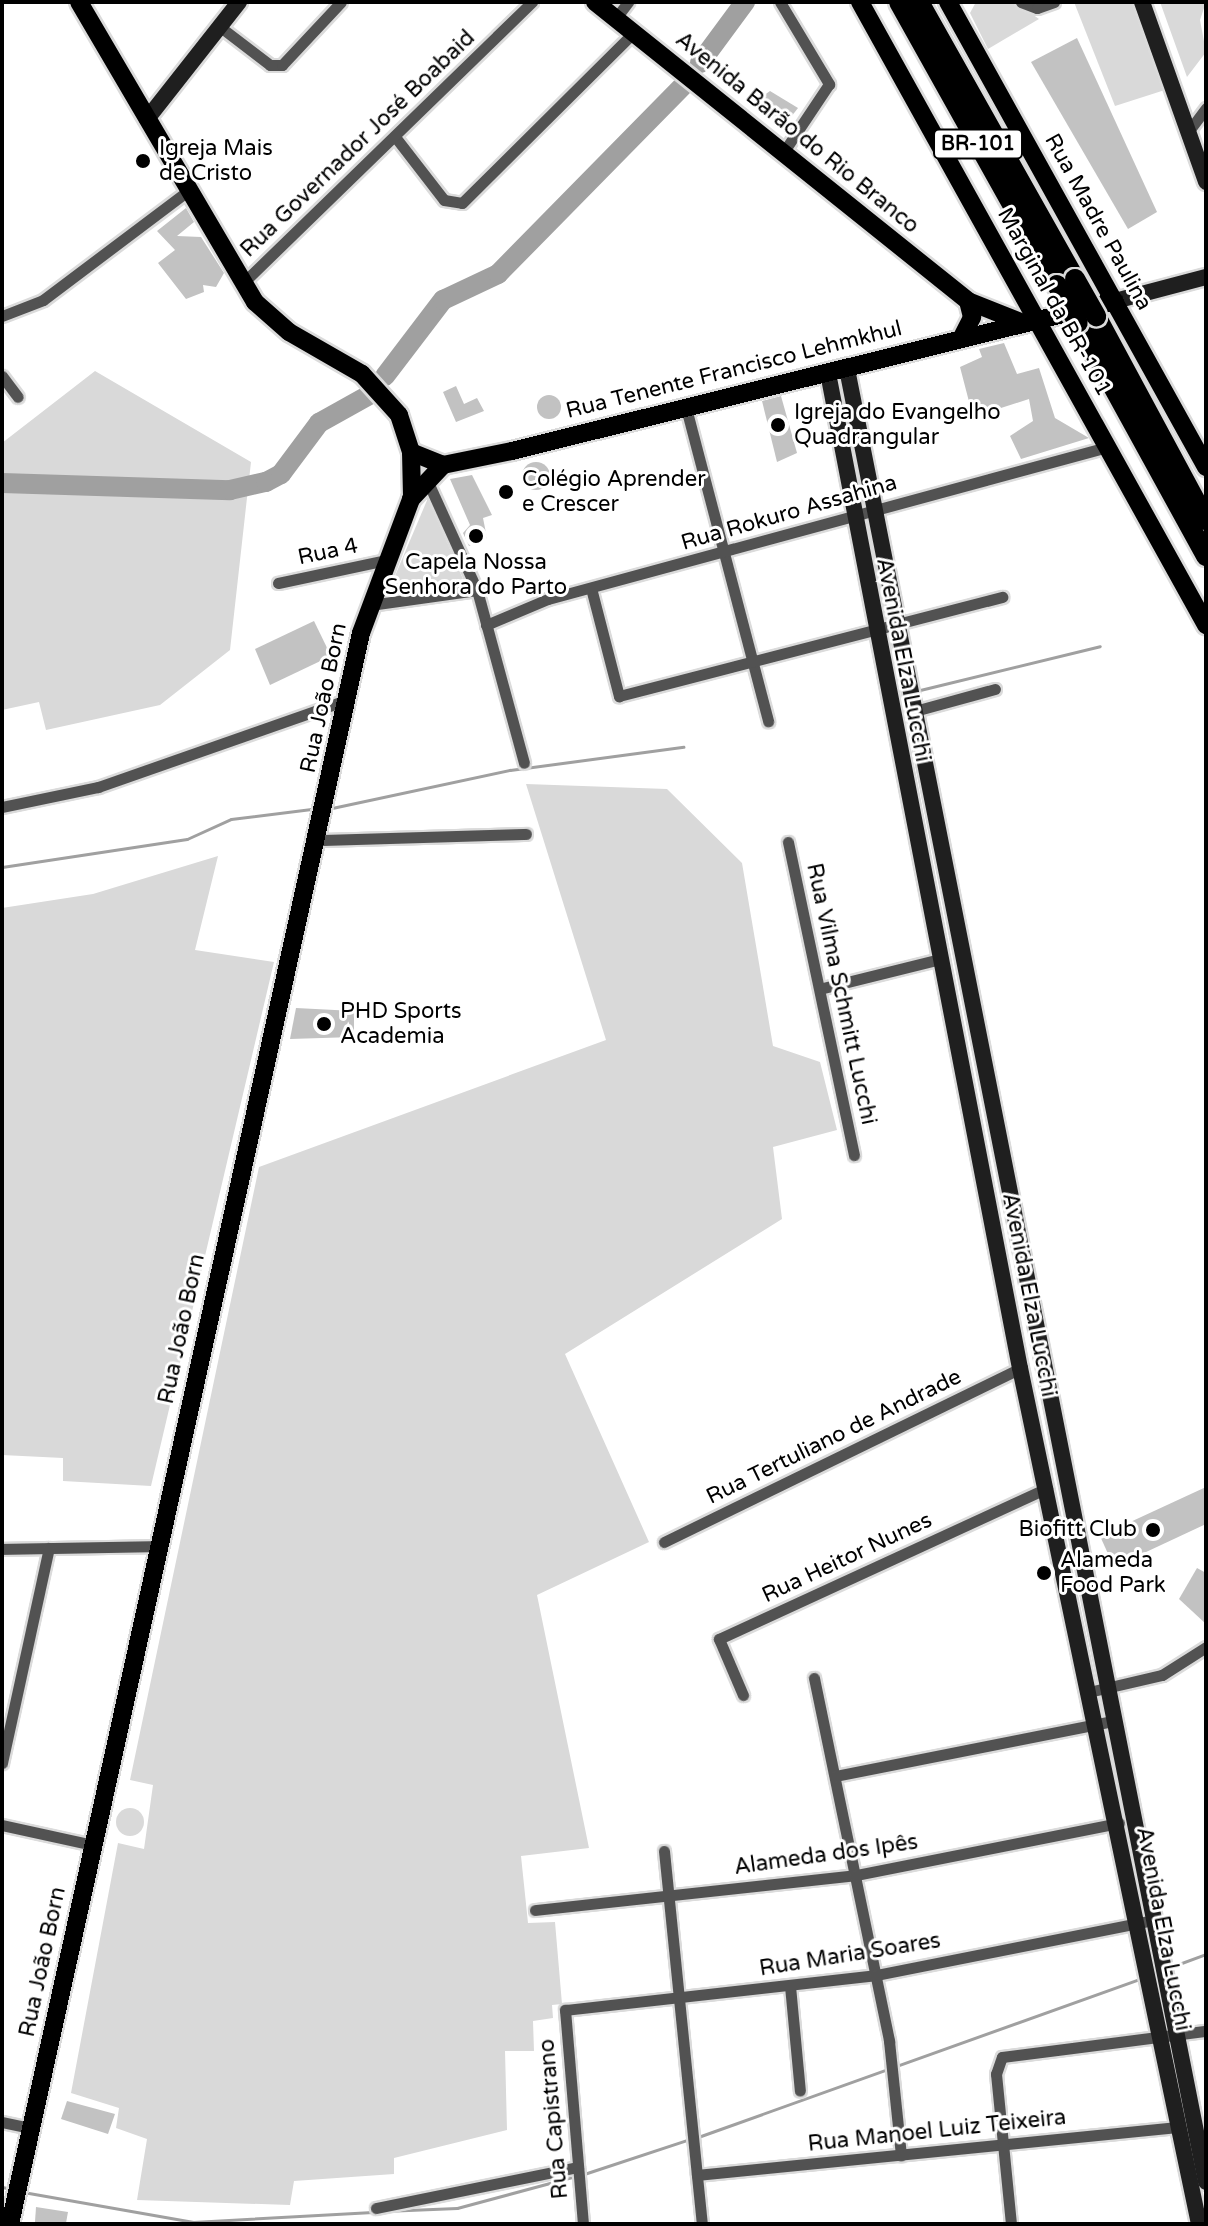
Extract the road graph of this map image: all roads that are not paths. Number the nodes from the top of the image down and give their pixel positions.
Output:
1 (79, 2) edge
2 (239, 2) edge
3 (341, 2) edge
4 (532, 2) edge
5 (595, 2) edge
6 (628, 2) edge
7 (780, 2) edge
8 (860, 2) edge
9 (899, 2) edge
10 (919, 2) edge
11 (1021, 2) edge
12 (1054, 2) edge
13 (1142, 2) edge
14 (955, 6) edge
15 (616, 18) junction
16 (219, 26) junction
17 (633, 33) junction
18 (1206, 108) edge
19 (147, 119) junction
20 (1188, 132) junction
21 (396, 138) junction
22 (783, 153) junction
23 (1206, 182) edge
24 (189, 190) junction
25 (1206, 277) edge
26 (246, 280) junction
27 (1066, 282) junction
28 (968, 301) junction
29 (1115, 301) junction
30 (2, 316) edge
31 (1078, 318) junction
32 (1030, 322) junction
33 (961, 339) junction
34 (1049, 342) junction
35 (847, 369) junction
36 (828, 373) junction
37 (2, 376) edge
38 (18, 397) dead end
39 (686, 408) junction
40 (1107, 447) junction
41 (411, 452) junction
42 (443, 465) junction
43 (1206, 467) edge
44 (427, 480) junction
45 (411, 499) junction
46 (871, 511) junction
47 (852, 516) junction
48 (1206, 520) edge
49 (720, 553) junction
50 (1206, 556) edge
51 (386, 560) junction
52 (278, 583) dead end
53 (591, 588) junction
54 (477, 590) junction
55 (1002, 597) dead end
56 (370, 605) junction
57 (486, 625) junction
58 (893, 625) junction
59 (1206, 625) edge
60 (875, 630) junction
61 (750, 663) junction
62 (995, 689) dead end
63 (346, 700) junction
64 (911, 712) junction
65 (768, 721) dead end
66 (524, 763) dead end
67 (2, 807) edge
68 (526, 834) dead end
69 (320, 840) junction
70 (788, 842) dead end
71 (940, 959) junction
72 (823, 988) junction
73 (854, 1155) dead end
74 (1011, 1209) junction
75 (990, 1215) junction
76 (1020, 1368) junction
77 (1047, 1488) junction
78 (664, 1542) dead end
79 (158, 1546) junction
80 (49, 1548) junction
81 (2, 1549) edge
82 (1206, 1647) edge
83 (814, 1678) dead end
84 (1100, 1690) junction
85 (743, 1695) dead end
86 (1107, 1722) junction
87 (2, 1763) edge
88 (835, 1776) junction
89 (1120, 1823) junction
90 (2, 1825) edge
91 (93, 1845) junction
92 (664, 1851) dead end
93 (856, 1875) junction
94 (669, 1897) junction
95 (535, 1910) dead end
96 (1146, 1922) junction
97 (876, 1975) junction
98 (790, 1986) junction
99 (679, 1999) junction
100 (565, 2010) joint
101 (1206, 2031) edge
102 (1169, 2035) junction
103 (800, 2091) dead end
104 (2, 2122) edge
105 (1193, 2122) edge
106 (31, 2128) junction
107 (1003, 2145) junction
108 (901, 2155) junction
109 (578, 2168) junction
110 (697, 2175) junction
111 (1206, 2182) edge
112 (376, 2208) dead end
113 (10, 2224) edge
114 (583, 2224) edge
115 (702, 2224) edge
116 (1011, 2224) edge
117 (1199, 2224) edge

1 - 19 main road
2 - 16 main road
3 - 16 street
4 - 21 street, Rua Governador José Boabaid
5 - 15 main road, Avenida Barão do Rio Branco
6 - 15 street
7 - 22 street
8 - 32 main road, Marginal da BR-101
9 - 27 highway, BR-101
10 - 27 highway, BR-101
11 - 12 street
13 - 20 main road
14 - 29 main road, Rua Madre Paulina
15 - 17 main road, Avenida Barão do Rio Branco
16 - 19 main road
17 - 21 street
17 - 22 main road, Avenida Barão do Rio Branco
18 - 20 street
19 - 24 main road
20 - 23 main road
21 - 26 street, Rua Governador José Boabaid
22 - 28 main road, Avenida Barão do Rio Branco
24 - 26 main road
24 - 30 street
25 - 29 main road
26 - 41 main road
27 - 31 highway, BR-101, bridge
28 - 32 main road, Avenida Barão do Rio Branco
28 - 33 main road
29 - 31 main road, Rua Tenente Francisco Lehmkhul
29 - 43 main road, Rua Madre Paulina
31 - 32 main road, Rua Tenente Francisco Lehmkhul
31 - 34 main road
31 - 48 highway, BR-101
31 - 50 highway, BR-101
32 - 33 main road, Rua Tenente Francisco Lehmkhul
32 - 34 main road, Marginal da BR-101
33 - 35 main road, Rua Tenente Francisco Lehmkhul
34 - 40 main road, Marginal da BR-101
35 - 36 main road, Rua Tenente Francisco Lehmkhul
35 - 46 main road, Avenida Elza Lucchi
36 - 39 main road, Rua Tenente Francisco Lehmkhul
36 - 47 main road, Avenida Elza Lucchi
37 - 38 street
39 - 42 main road, Rua Tenente Francisco Lehmkhul
39 - 49 street
40 - 46 street, Rua Rokuro Assahina
40 - 59 main road, Marginal da BR-101
41 - 42 main road
41 - 45 main road
42 - 44 main road, Rua Tenente Francisco Lehmkhul
44 - 45 main road, Rua Tenente Francisco Lehmkhul
44 - 54 street
45 - 51 main road, Rua João Born
46 - 47 street, Rua Rokuro Assahina
46 - 58 main road, Avenida Elza Lucchi
47 - 49 street, Rua Rokuro Assahina
47 - 60 main road, Avenida Elza Lucchi
49 - 53 street, Rua Rokuro Assahina
49 - 61 street
51 - 52 street, Rua 4
51 - 56 main road, Rua João Born
53 - 57 street, Rua Rokuro Assahina
53 - 61 street
54 - 56 street
54 - 57 street
55 - 58 street
56 - 63 main road, Rua João Born
57 - 66 street
58 - 60 street
58 - 64 main road, Avenida Elza Lucchi
60 - 61 street
60 - 71 main road, Avenida Elza Lucchi
61 - 65 street
62 - 64 street
63 - 67 street
63 - 69 main road, Rua João Born
64 - 74 main road, Avenida Elza Lucchi
68 - 69 street
69 - 79 main road, Rua João Born
70 - 72 street, Rua Vilma Schmitt Lucchi
71 - 72 street
71 - 75 main road, Avenida Elza Lucchi
72 - 73 street, Rua Vilma Schmitt Lucchi
74 - 75 main road
74 - 84 main road, Avenida Elza Lucchi
75 - 76 main road, Avenida Elza Lucchi
76 - 77 main road, Avenida Elza Lucchi
76 - 78 street, Rua Tertuliano de Andrade
77 - 84 main road, Avenida Elza Lucchi
77 - 85 street, Rua Heitor Nunes
79 - 80 street
79 - 91 main road, Rua João Born
80 - 81 street
80 - 87 street
82 - 84 street
83 - 88 street
84 - 86 main road, Avenida Elza Lucchi
86 - 88 street
86 - 89 main road, Avenida Elza Lucchi
86 - 96 main road, Avenida Elza Lucchi
88 - 93 street
89 - 93 street, Alameda dos Ipês
89 - 96 main road, Avenida Elza Lucchi
90 - 91 street
91 - 106 main road, Rua João Born
92 - 94 street
93 - 94 street, Alameda dos Ipês
93 - 97 street
94 - 95 street, Alameda dos Ipês
94 - 99 street
96 - 97 street, Rua Maria Soares
96 - 102 main road, Avenida Elza Lucchi
97 - 98 street, Rua Maria Soares
97 - 108 street
98 - 99 street, Rua Maria Soares
98 - 103 street
99 - 100 street, Rua Maria Soares
99 - 110 street
100 - 109 street, Rua Capistrano
101 - 102 street
102 - 105 main road, Avenida Elza Lucchi
102 - 107 street
104 - 106 street
105 - 107 street, Rua Manoel Luiz Teixeira
105 - 111 main road, Avenida Elza Lucchi
105 - 117 main road, Avenida Elza Lucchi
106 - 113 main road, Rua João Born
107 - 108 street, Rua Manoel Luiz Teixeira
107 - 116 street
108 - 110 street, Rua Manoel Luiz Teixeira
109 - 112 street
109 - 114 street, Rua Capistrano
110 - 115 street

